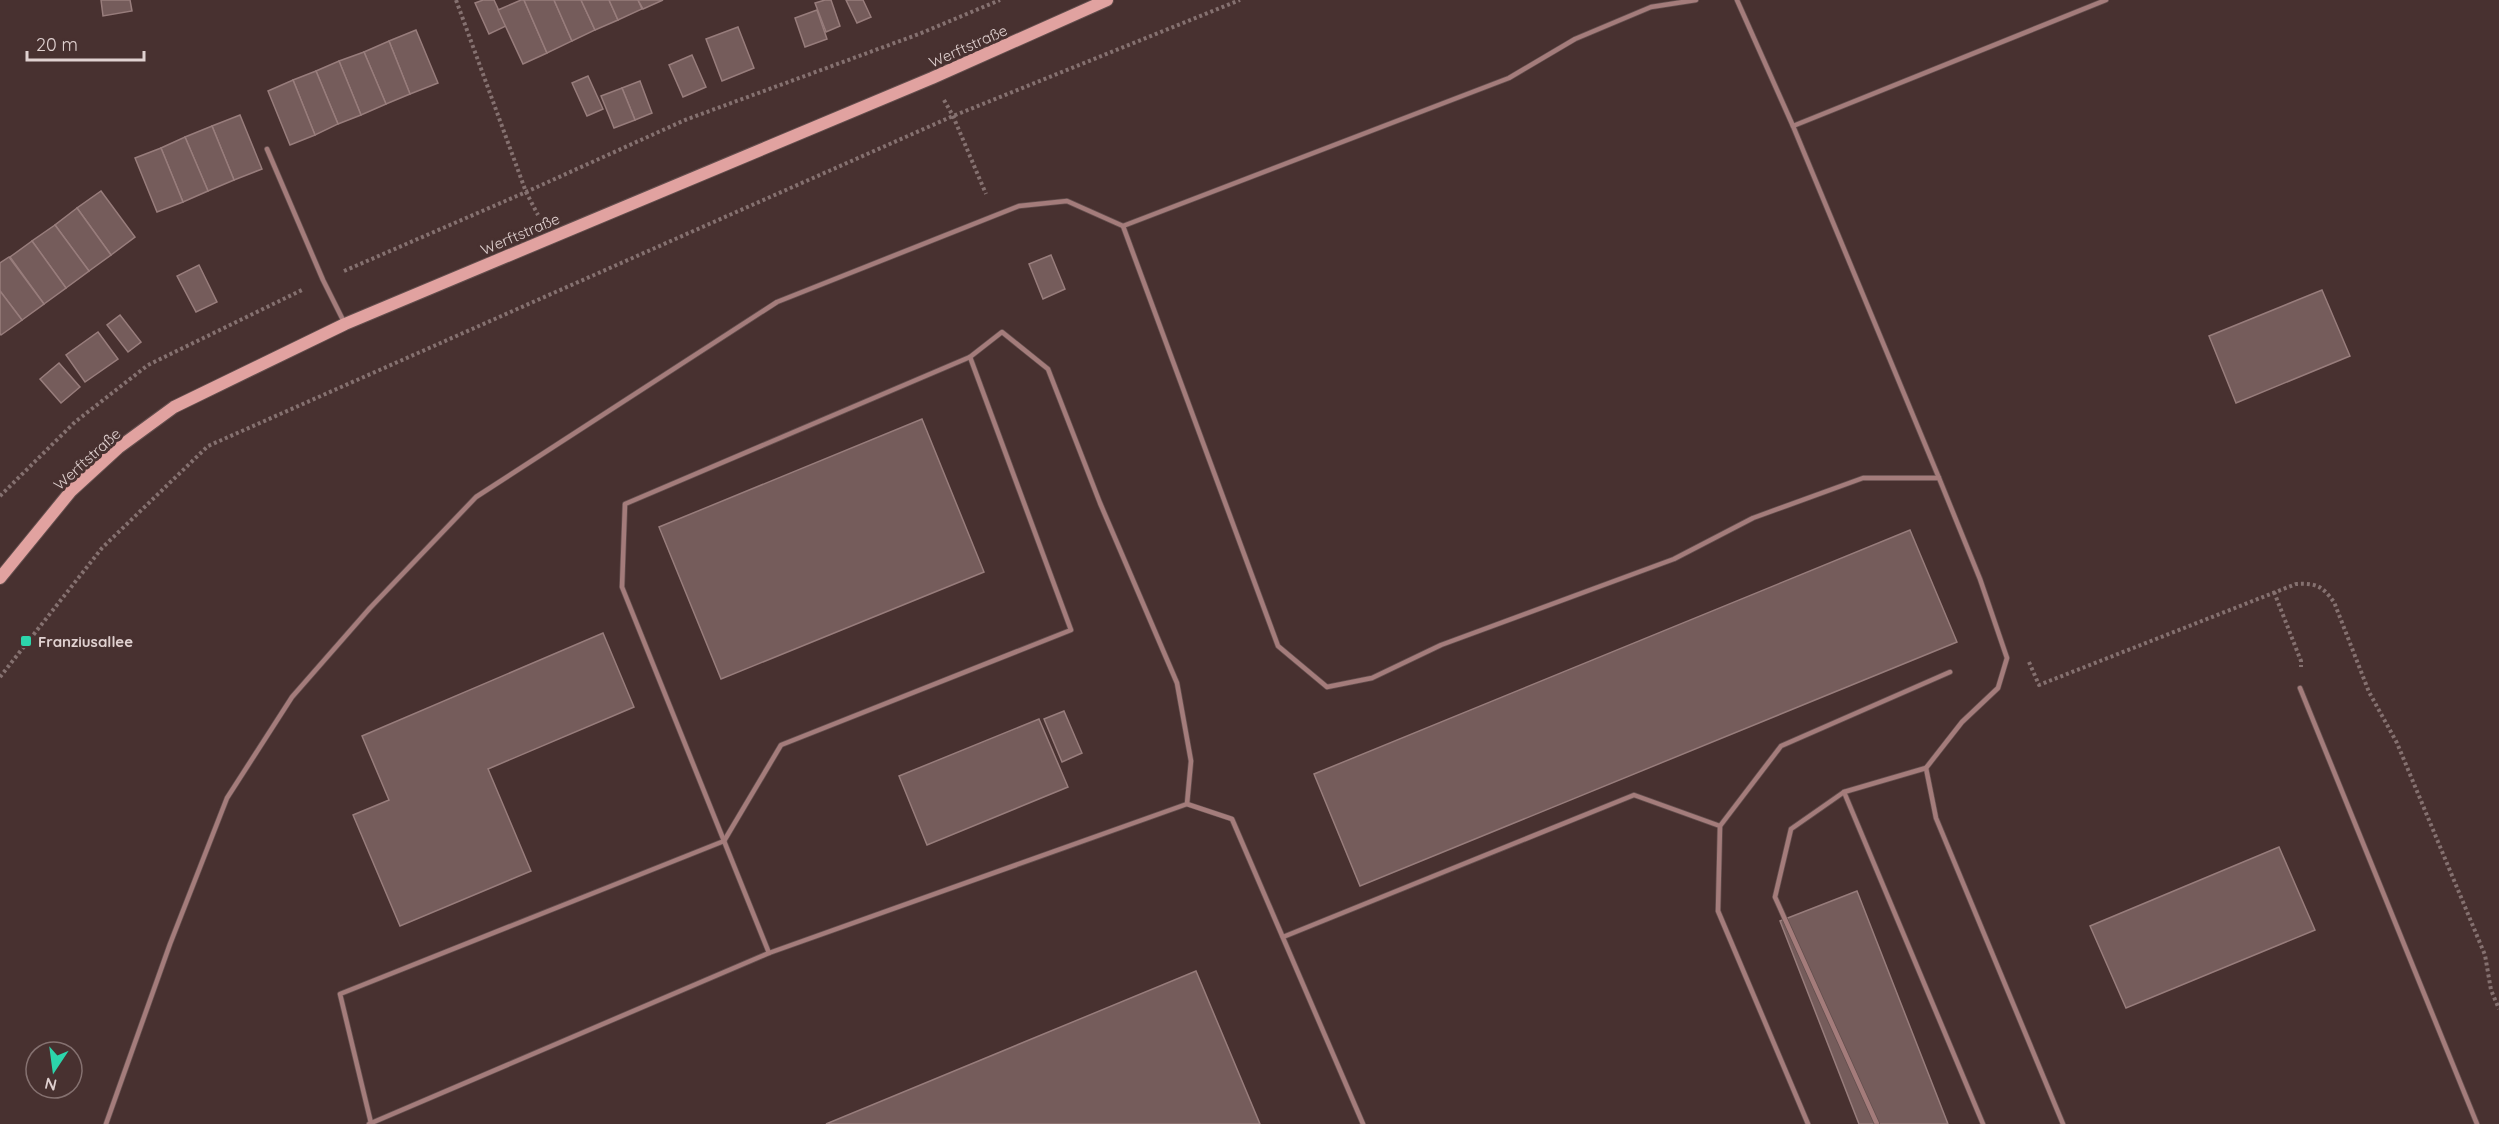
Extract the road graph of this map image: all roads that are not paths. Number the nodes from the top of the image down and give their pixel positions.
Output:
1 (1107, 0) edge
2 (1696, 0) edge
3 (1737, 0) edge
4 (2106, 0) edge
5 (1793, 126) junction
6 (267, 149) dead end
7 (1123, 226) junction
8 (345, 324) junction
9 (970, 357) junction
10 (1939, 478) junction
11 (0, 578) edge
12 (1950, 672) dead end
13 (2300, 688) road end
14 (1926, 768) junction
15 (1844, 792) junction
16 (1187, 804) junction
17 (1720, 826) junction
18 (724, 841) junction
19 (1283, 937) junction
20 (769, 953) junction
21 (106, 1124) edge
22 (370, 1124) edge
23 (1363, 1124) edge
24 (1809, 1124) edge
25 (1877, 1124) edge
26 (1983, 1124) edge
27 (2063, 1124) edge
28 (2477, 1124) edge

1 - 8 main road, Werftstraße
2 - 7 lane
3 - 5 lane
4 - 5 lane
5 - 10 lane
6 - 8 lane
7 - 10 lane
7 - 21 lane
8 - 11 main road, Werftstraße
9 - 16 lane
9 - 18 lane
9 - 18 lane
10 - 14 lane
12 - 17 lane
13 - 28 lane
14 - 15 lane
14 - 27 lane
15 - 25 lane
15 - 26 lane
16 - 19 lane
16 - 20 lane
17 - 19 lane
17 - 24 lane
18 - 20 lane
18 - 22 lane
19 - 23 lane
20 - 22 lane

